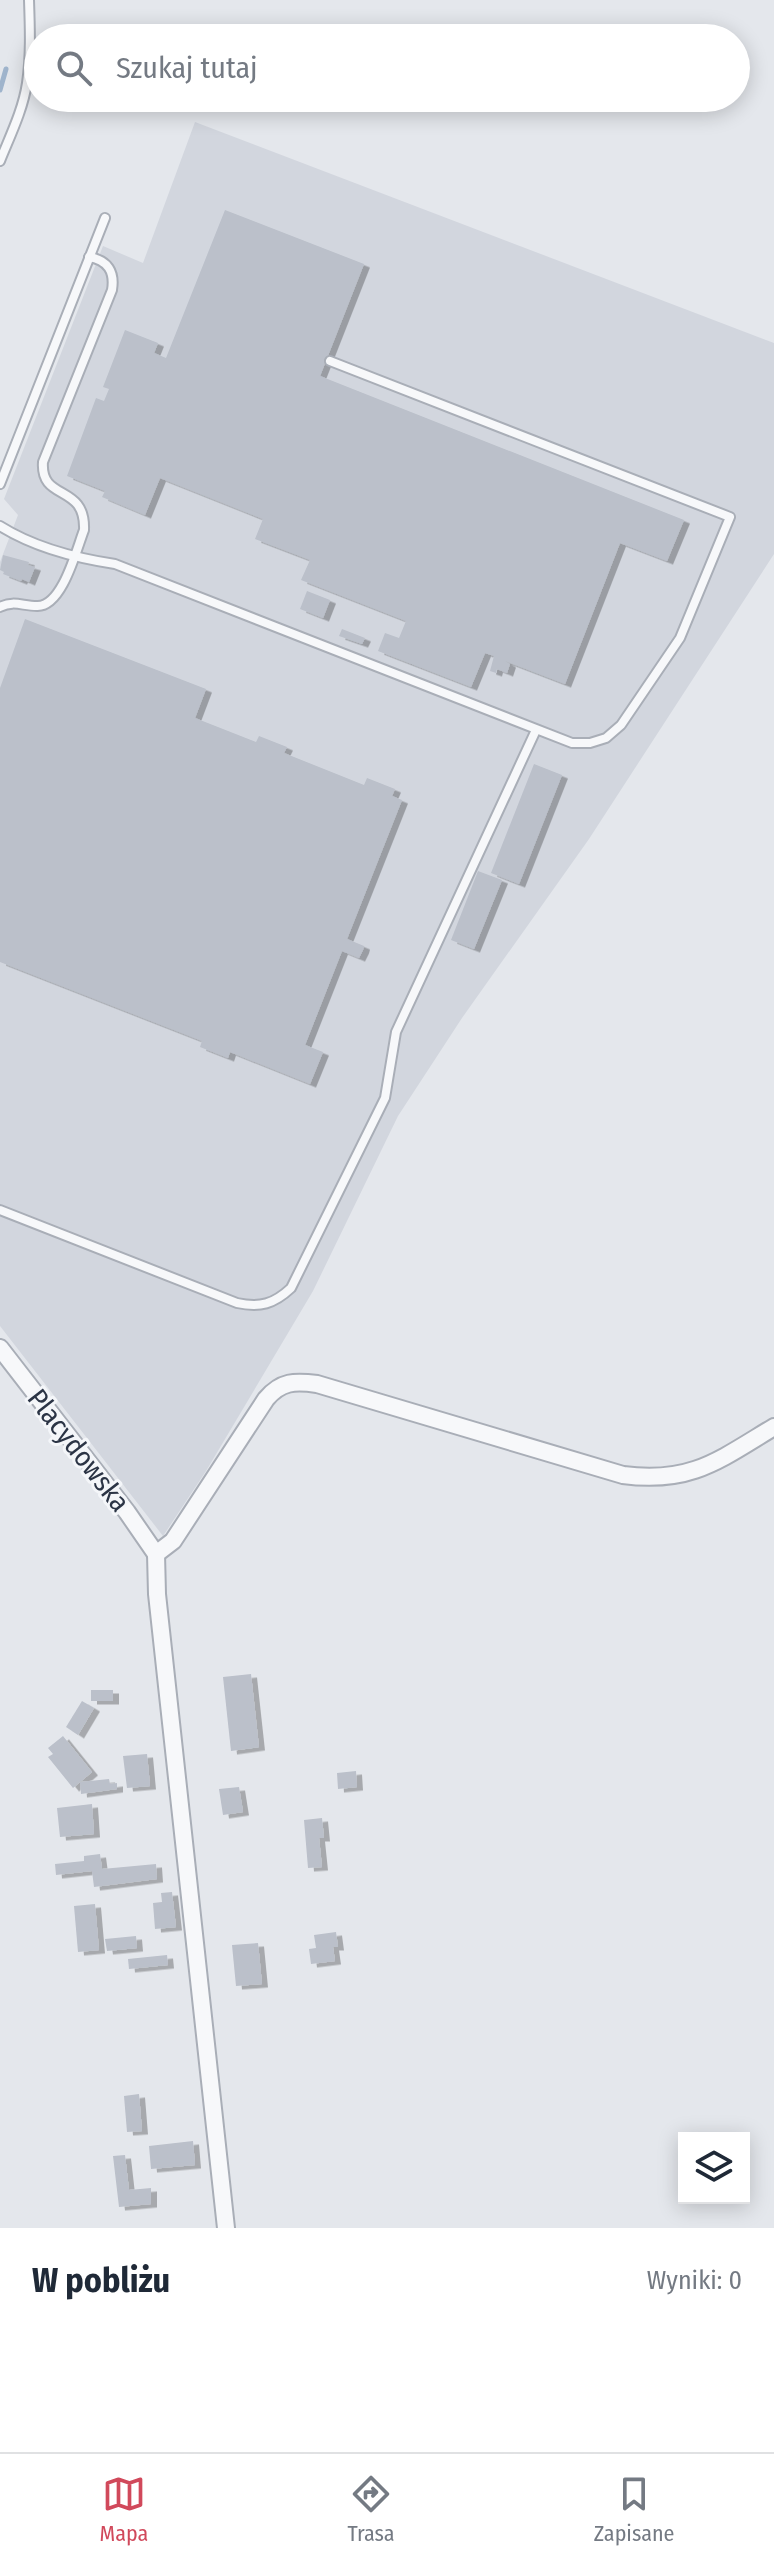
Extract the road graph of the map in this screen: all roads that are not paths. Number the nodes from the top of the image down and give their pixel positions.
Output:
1 (29, 0) edge
2 (30, 24) edge
3 (24, 96) edge
4 (0, 161) edge
5 (105, 218) dead end
6 (89, 257) junction
7 (330, 361) dead end
8 (0, 484) edge
9 (0, 526) edge
10 (0, 533) edge
11 (11, 533) junction
12 (73, 557) junction
13 (0, 607) edge
14 (536, 730) junction
15 (0, 1210) edge
16 (0, 1348) edge
17 (774, 1427) edge
18 (156, 1554) junction
19 (226, 2228) edge

1 - 2 lane
3 - 4 lane
5 - 6 lane
6 - 8 lane
6 - 12 lane
7 - 14 lane
9 - 11 lane
10 - 11 lane
11 - 12 lane
12 - 13 lane
12 - 14 lane
14 - 15 lane
16 - 18 street, Placydowska
17 - 18 street
18 - 19 street

